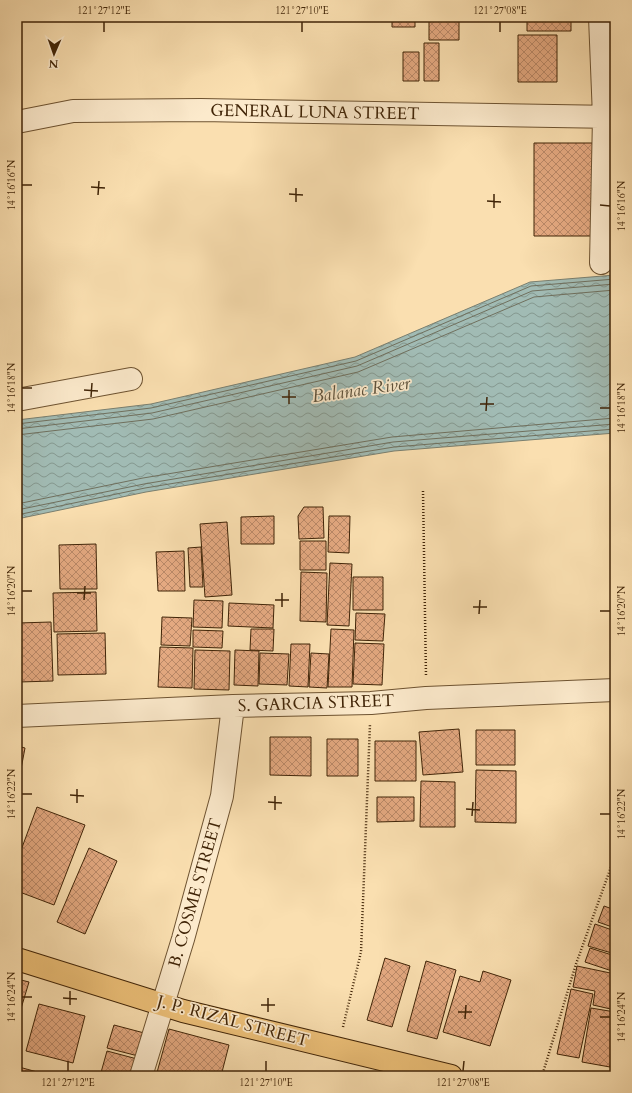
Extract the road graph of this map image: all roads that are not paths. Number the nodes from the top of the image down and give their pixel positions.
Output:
1 (600, 17) edge
2 (610, 117) edge
3 (17, 122) edge
4 (601, 263) dead end
5 (131, 379) dead end
6 (17, 400) edge
7 (615, 690) edge
8 (233, 706) junction
9 (17, 716) edge
10 (17, 959) edge
11 (162, 1003) junction
12 (141, 1076) edge
13 (451, 1076) edge

1 - 2 street
2 - 3 street, GENERAL LUNA STREET
2 - 4 street
5 - 6 street
7 - 8 street, S. GARCIA STREET
8 - 9 street, S. GARCIA STREET
8 - 11 street, B. COSME STREET
10 - 11 main road, J. P. RIZAL STREET
11 - 12 street, B. COSME STREET
11 - 13 main road, J. P. RIZAL STREET

